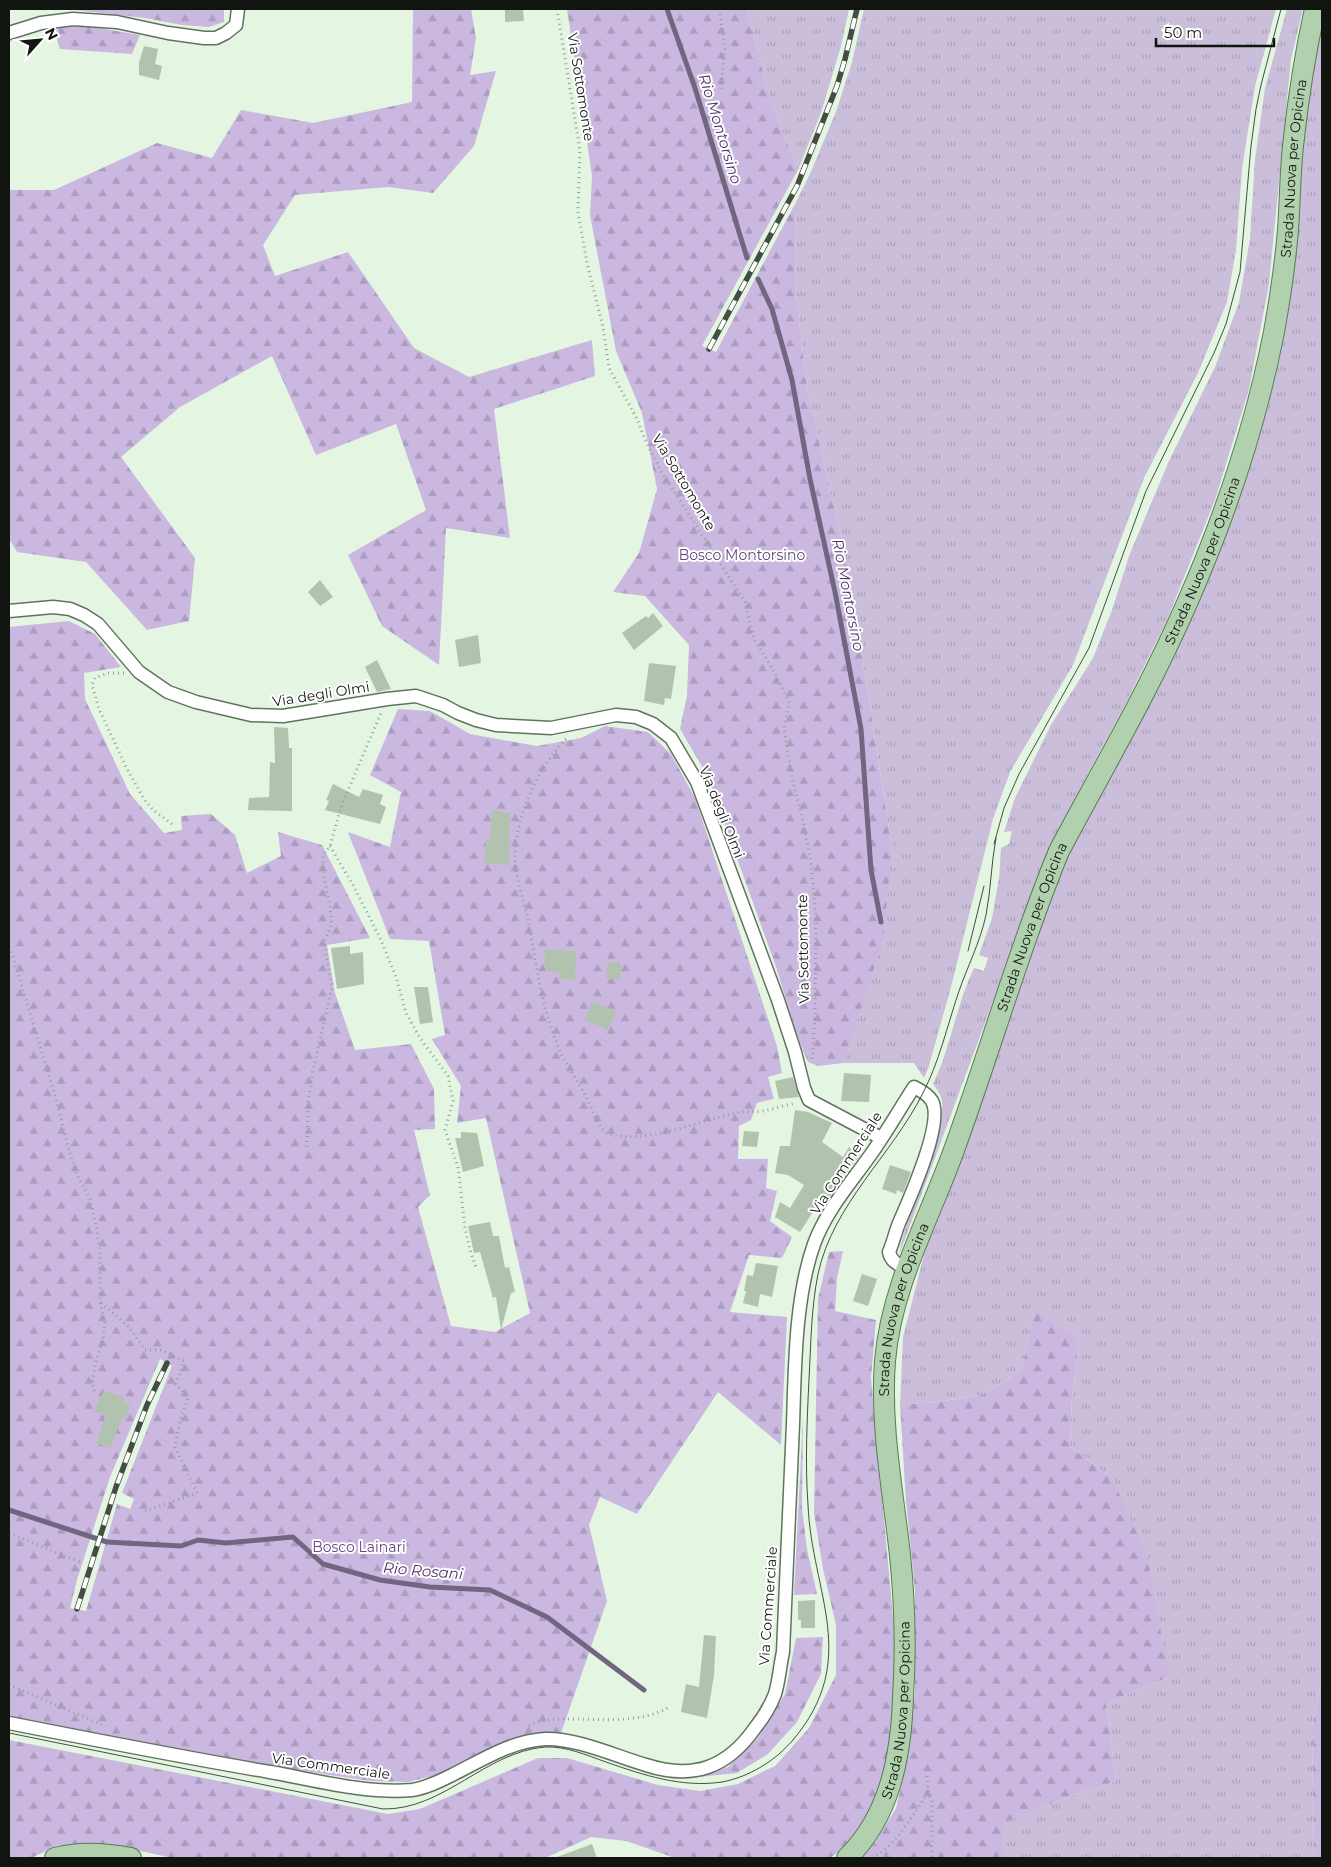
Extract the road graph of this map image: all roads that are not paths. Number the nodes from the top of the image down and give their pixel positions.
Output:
1 (238, 9) edge
2 (1315, 9) edge
3 (9, 33) edge
4 (9, 611) edge
5 (882, 1138) junction
6 (907, 1269) junction
7 (9, 1723) edge
8 (851, 1854) edge
9 (55, 1858) edge
10 (131, 1858) edge

1 - 3 street
2 - 6 main road, Strada Nuova per Opicina
4 - 5 street, Via degli Olmi
5 - 6 street, Via Commerciale
5 - 7 street, Via Commerciale
6 - 8 main road, Strada Nuova per Opicina
9 - 10 main road

